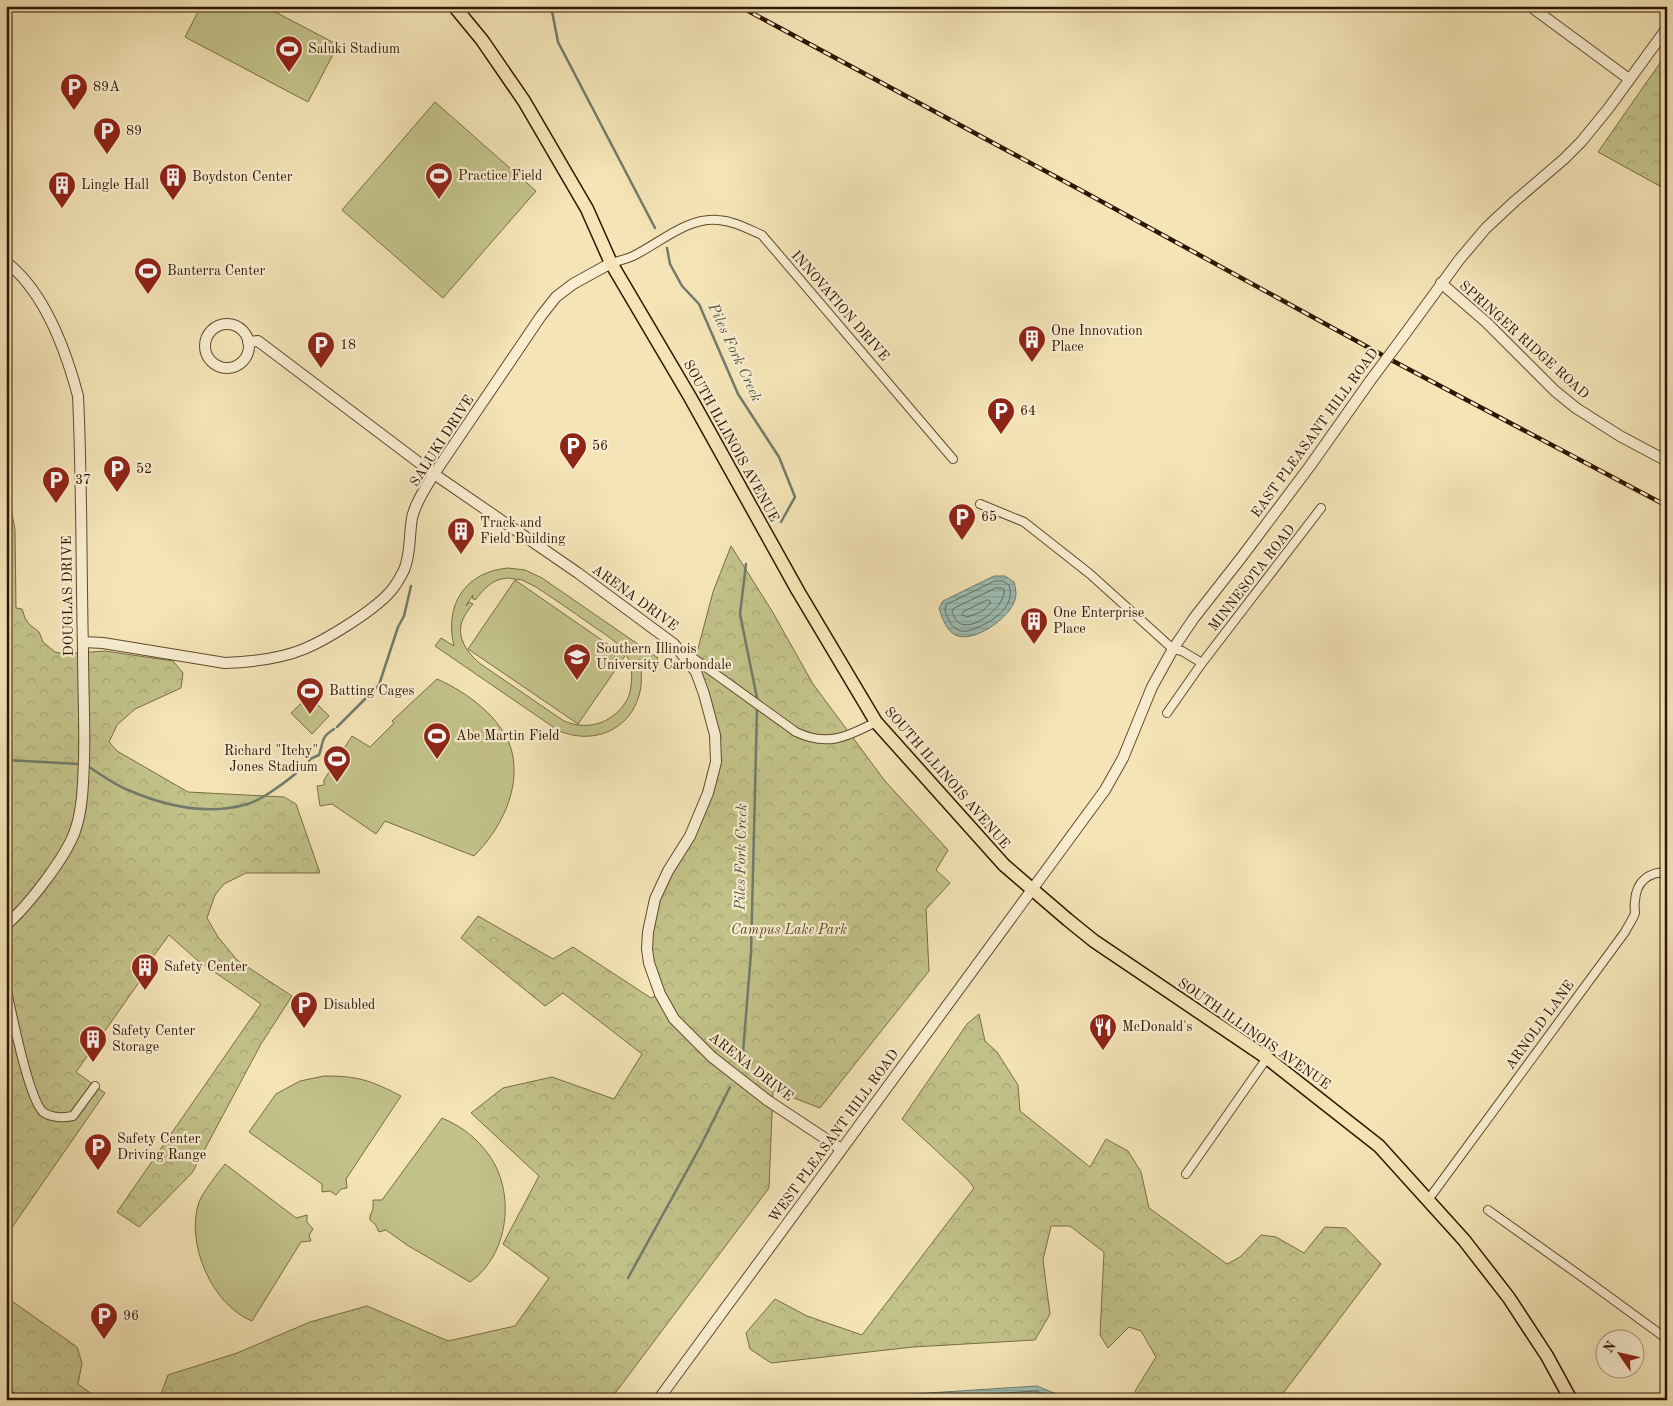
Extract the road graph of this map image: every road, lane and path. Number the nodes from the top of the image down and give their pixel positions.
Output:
1 (454, 6) edge
2 (1530, 6) edge
3 (1667, 28) edge
4 (1629, 80) junction
5 (6, 262) edge
6 (611, 263) junction
7 (1441, 283) junction
8 (248, 342) junction
9 (953, 459) dead end
10 (1667, 461) edge
11 (434, 474) junction
12 (980, 504) dead end
13 (1321, 508) dead end
14 (82, 642) junction
15 (674, 644) junction
16 (1173, 649) junction
17 (1202, 663) junction
18 (1167, 713) dead end
19 (876, 722) junction
20 (1667, 872) edge
21 (1034, 889) junction
22 (7, 926) edge
23 (6, 986) edge
24 (1267, 1058) junction
25 (95, 1086) dead end
26 (841, 1149) junction
27 (1186, 1174) dead end
28 (1428, 1200) junction
29 (1488, 1210) dead end
30 (1667, 1339) edge
31 (6, 1390) edge
32 (11, 1400) edge
33 (658, 1400) edge
34 (1571, 1400) edge

1 - 6 highway, SOUTH ILLINOIS AVENUE
2 - 4 street
3 - 4 street, EAST PLEASANT HILL ROAD
4 - 7 street, EAST PLEASANT HILL ROAD
5 - 14 street, DOUGLAS DRIVE
6 - 9 street, INNOVATION DRIVE
6 - 11 street, SALUKI DRIVE
6 - 19 highway, SOUTH ILLINOIS AVENUE
7 - 10 street, SPRINGER RIDGE ROAD
7 - 16 street, EAST PLEASANT HILL ROAD, bridge
8 - 8 street
8 - 11 street, ARENA DRIVE
11 - 14 street, SALUKI DRIVE
11 - 15 street, ARENA DRIVE
12 - 16 street
13 - 17 street, MINNESOTA ROAD
14 - 22 street, DOUGLAS DRIVE
15 - 19 street
15 - 26 street, ARENA DRIVE
16 - 17 street
16 - 21 street, EAST PLEASANT HILL ROAD
17 - 18 street, MINNESOTA ROAD
19 - 21 highway, SOUTH ILLINOIS AVENUE
20 - 28 street, ARNOLD LANE
21 - 24 highway, SOUTH ILLINOIS AVENUE
21 - 26 street, WEST PLEASANT HILL ROAD
23 - 25 street
24 - 27 street
24 - 28 highway, SOUTH ILLINOIS AVENUE
26 - 33 street, WEST PLEASANT HILL ROAD
28 - 34 highway, SOUTH ILLINOIS AVENUE
29 - 30 street
31 - 32 street

